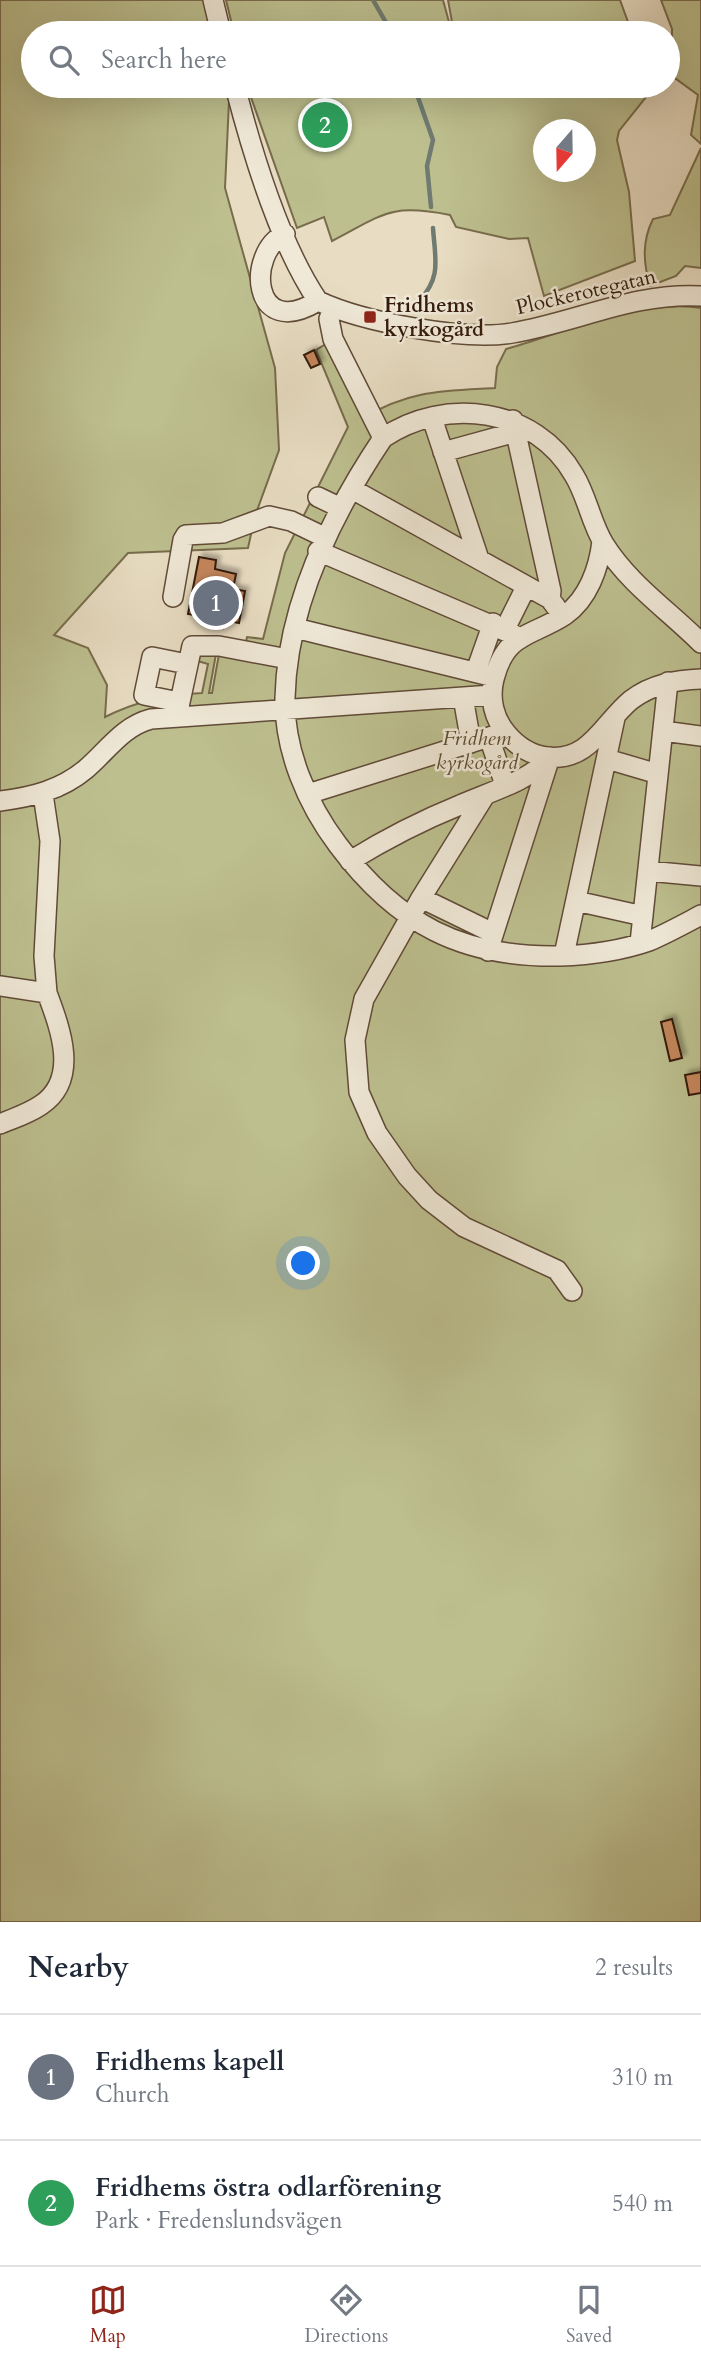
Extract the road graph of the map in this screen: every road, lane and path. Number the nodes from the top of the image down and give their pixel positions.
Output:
1 (213, 0) edge
2 (218, 21) edge
3 (239, 98) edge
4 (285, 234) junction
5 (701, 296) edge
6 (325, 304) junction
7 (432, 418) junction
8 (514, 426) junction
9 (383, 438) junction
10 (443, 452) junction
11 (352, 489) junction
12 (318, 497) dead end
13 (341, 509) junction
14 (602, 541) junction
15 (322, 545) junction
16 (479, 559) junction
17 (526, 587) junction
18 (173, 597) dead end
19 (550, 600) junction
20 (562, 616) junction
21 (295, 628) junction
22 (505, 630) junction
23 (701, 643) edge
24 (288, 659) junction
25 (187, 664) junction
26 (701, 679) edge
27 (487, 681) junction
28 (668, 682) junction
29 (463, 697) junction
30 (286, 708) junction
31 (178, 709) junction
32 (615, 717) junction
33 (663, 731) junction
34 (701, 736) edge
35 (488, 737) junction
36 (550, 757) junction
37 (607, 759) junction
38 (658, 774) junction
39 (505, 785) junction
40 (43, 794) junction
41 (307, 794) junction
42 (484, 797) junction
43 (0, 801) edge
44 (350, 861) junction
45 (648, 870) junction
46 (701, 876) edge
47 (421, 898) junction
48 (576, 901) junction
49 (701, 915) edge
50 (410, 916) junction
51 (643, 916) junction
52 (490, 942) junction
53 (640, 943) junction
54 (564, 956) junction
55 (0, 986) edge
56 (47, 993) junction
57 (0, 1124) edge
58 (572, 1291) dead end

1 - 2 street
3 - 4 street
4 - 6 street
4 - 6 street
5 - 6 street, Plockerotegatan
6 - 9 street
7 - 8 street
7 - 9 street
7 - 10 street
8 - 10 street
8 - 14 street
8 - 19 street
9 - 11 street
10 - 16 street
11 - 13 street
11 - 16 street
12 - 13 street
13 - 15 street
14 - 20 street
14 - 23 street
15 - 18 street
15 - 21 street
15 - 22 street
16 - 17 street
17 - 19 street
17 - 22 street
19 - 20 street
20 - 22 street
21 - 24 street
21 - 27 street
22 - 27 street
22 - 27 street
24 - 25 street
24 - 30 street
25 - 31 street
25 - 31 street
26 - 28 street
27 - 29 street
27 - 35 street
28 - 32 street
28 - 33 street
29 - 30 street
29 - 35 street
30 - 31 street
30 - 41 street
31 - 40 street
32 - 36 street
32 - 37 street
33 - 34 street
33 - 38 street
35 - 36 street
35 - 39 street
35 - 41 street
36 - 39 street
36 - 52 street
37 - 38 street
37 - 48 street
38 - 45 street
39 - 42 street
40 - 43 street
40 - 56 street
41 - 44 street
42 - 44 street
42 - 47 street
44 - 50 street
45 - 46 street
45 - 51 street
47 - 50 street
47 - 52 street
48 - 51 street
48 - 54 street
49 - 53 street
50 - 52 street
50 - 58 street
51 - 53 street
52 - 54 street
53 - 54 street
55 - 56 street
56 - 57 street

